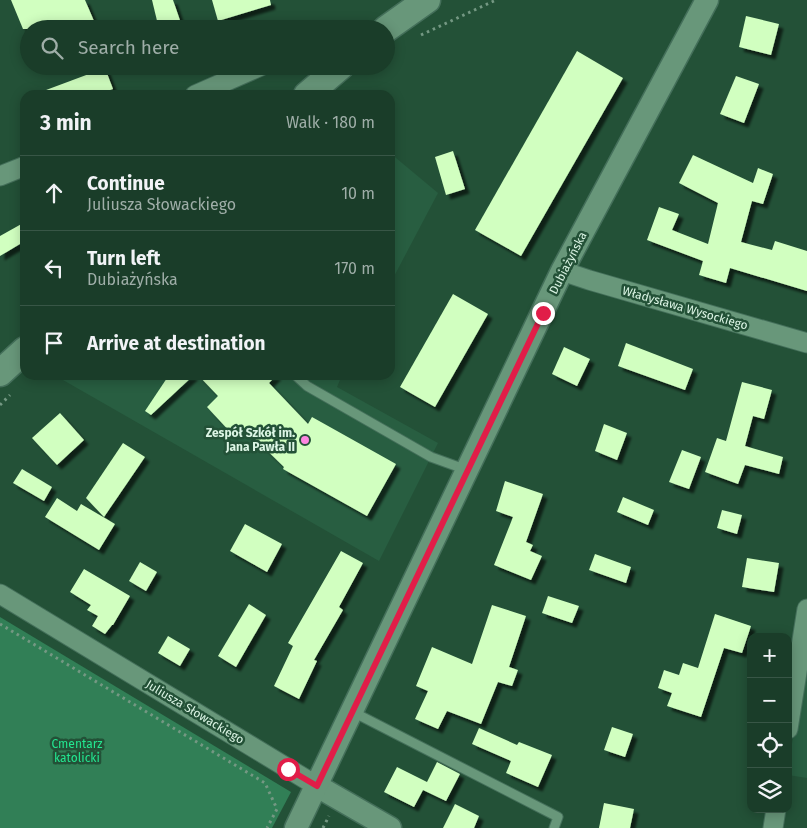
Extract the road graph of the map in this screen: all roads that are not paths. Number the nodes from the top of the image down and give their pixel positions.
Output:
1 (427, 0) edge
2 (707, 0) edge
3 (395, 23) edge
4 (241, 75) edge
5 (331, 75) edge
6 (206, 90) edge
7 (314, 90) edge
8 (20, 168) edge
9 (0, 176) edge
10 (562, 271) junction
11 (807, 343) edge
12 (20, 355) edge
13 (0, 373) edge
14 (301, 380) edge
15 (467, 470) junction
16 (0, 594) edge
17 (807, 609) edge
18 (353, 712) junction
19 (789, 723) edge
20 (317, 786) junction
21 (775, 813) edge
22 (296, 828) edge
23 (390, 828) edge
24 (554, 828) edge
25 (773, 828) edge

1 - 3 main road
2 - 10 street, Dubiażyńska
4 - 6 street
5 - 7 main road
8 - 9 street
10 - 11 street, Władysława Wysockiego
10 - 15 street, Dubiażyńska
12 - 13 main road
14 - 15 lane
15 - 18 street, Dubiażyńska
16 - 20 street, Juliusza Słowackiego
17 - 19 street
18 - 20 street, Dubiażyńska
18 - 24 lane
20 - 22 street, Dubiażyńska
20 - 23 street, Juliusza Słowackiego
21 - 25 street

